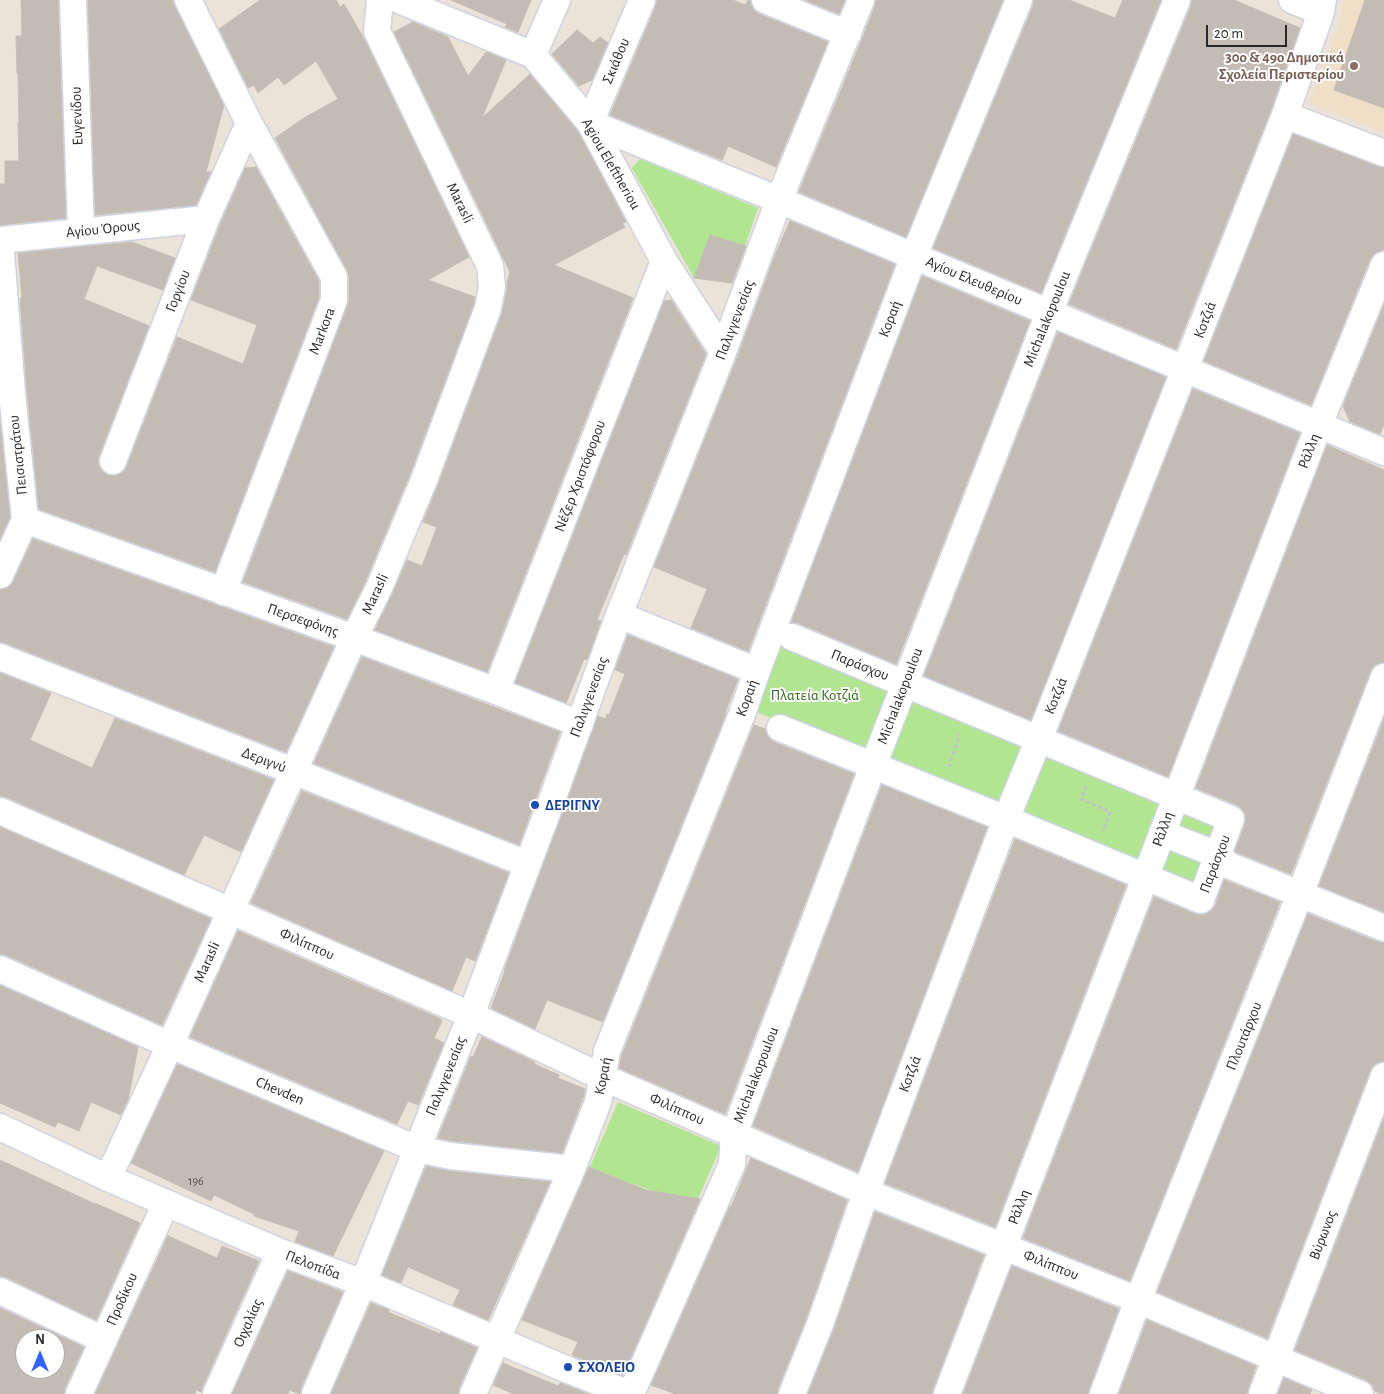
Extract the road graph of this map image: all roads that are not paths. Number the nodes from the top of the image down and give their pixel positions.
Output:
1 (74, 0) edge
2 (188, 0) edge
3 (380, 0) edge
4 (399, 0) edge
5 (557, 0) edge
6 (642, 0) edge
7 (765, 0) edge
8 (861, 0) edge
9 (1019, 0) edge
10 (1177, 0) edge
11 (1292, 0) edge
12 (1322, 6) edge
13 (848, 34) junction
14 (533, 55) junction
15 (1285, 115) junction
16 (249, 123) junction
17 (590, 123) junction
18 (1384, 153) edge
19 (779, 200) junction
20 (206, 219) junction
21 (81, 231) junction
22 (0, 240) edge
23 (914, 256) junction
24 (664, 261) junction
25 (1384, 266) edge
26 (1049, 312) junction
27 (723, 352) junction
28 (1185, 370) junction
29 (6, 393) edge
30 (1319, 425) junction
31 (1384, 452) edge
32 (113, 462) dead end
33 (25, 520) junction
34 (0, 575) edge
35 (223, 592) junction
36 (619, 615) junction
37 (792, 637) dead end
38 (354, 638) junction
39 (0, 657) edge
40 (757, 671) junction
41 (1384, 677) edge
42 (905, 683) junction
43 (496, 690) junction
44 (580, 724) junction
45 (780, 728) dead end
46 (1039, 739) junction
47 (873, 766) junction
48 (293, 771) junction
49 (1176, 796) junction
50 (0, 811) edge
51 (1006, 819) junction
52 (1162, 833) junction
53 (1223, 860) junction
54 (527, 864) junction
55 (1146, 878) junction
56 (1300, 894) junction
57 (230, 910) junction
58 (1384, 928) edge
59 (0, 969) edge
60 (471, 1015) junction
61 (170, 1045) junction
62 (1384, 1076) edge
63 (602, 1077) junction
64 (0, 1127) edge
65 (734, 1134) junction
66 (417, 1149) junction
67 (572, 1169) junction
68 (108, 1178) junction
69 (866, 1192) junction
70 (166, 1203) junction
71 (1004, 1247) junction
72 (280, 1252) junction
73 (363, 1284) junction
74 (0, 1291) edge
75 (1138, 1300) junction
76 (497, 1339) junction
77 (104, 1340) junction
78 (1276, 1359) junction
79 (79, 1394) edge
80 (216, 1394) edge
81 (315, 1394) edge
82 (473, 1394) edge
83 (631, 1394) edge
84 (792, 1394) edge
85 (947, 1394) edge
86 (1103, 1394) edge
87 (1262, 1394) edge
88 (1360, 1394) edge

1 - 21 street, Ευγενίδου
2 - 16 street, Markora
3 - 38 street, Marasli
4 - 14 street, Agiou Eleftheriou
5 - 14 street
6 - 17 street, Σκιάθου
7 - 13 street
8 - 13 street, Παλιγγενεσίας
9 - 23 street, Κοραή
10 - 26 street, Michalakopoulou
11 - 12 street
12 - 15 street, Κοτζιά
13 - 19 street, Παλιγγενεσίας
14 - 17 street, Agiou Eleftheriou
15 - 18 street
15 - 28 street, Κοτζιά
16 - 20 street, Γοργίου
16 - 35 street, Markora
17 - 19 street, Αγίου Ελευθερίου
17 - 24 street, Agiou Eleftheriou
19 - 23 street, Αγίου Ελευθερίου
19 - 27 street, Παλιγγενεσίας
20 - 21 street, Αγίου Όρους
20 - 32 street, Γοργίου
21 - 22 street, Αγίου Όρους
22 - 29 street, Πεισιστράτου
23 - 26 street, Αγίου Ελευθερίου
23 - 40 street, Κοραή
24 - 27 street, Agiou Eleftheriou
24 - 43 street, Nέζερ Χριστόφορου
25 - 30 street, Ράλλη
26 - 28 street, Αγίου Ελευθερίου
26 - 42 street, Michalakopoulou
27 - 36 street, Παλιγγενεσίας
28 - 30 street, Αγίου Ελευθερίου
28 - 46 street, Κοτζιά
29 - 33 street, Πεισιστράτου
30 - 31 street, Αγίου Ελευθερίου
30 - 49 street, Ράλλη
33 - 34 street
33 - 35 street, Περσεφόνης
35 - 38 street, Περσεφόνης
36 - 40 street
36 - 44 street, Παλιγγενεσίας
37 - 42 street, Παράσχου
38 - 43 street, Περσεφόνης
38 - 48 street, Marasli
39 - 48 street, Δεριγνύ
40 - 63 street, Κοραή
41 - 56 street, Πλουτάρχου
42 - 46 street, Παράσχου
42 - 47 street, Michalakopoulou
43 - 44 street, Περσεφόνης
44 - 54 street, Παλιγγενεσίας
45 - 47 street, Παράσχου
46 - 49 street, Παράσχου
46 - 51 street, Κοτζιά
47 - 51 street, Παράσχου
47 - 65 street, Michalakopoulou
48 - 54 street, Δεριγνύ
48 - 57 street, Marasli
49 - 52 street, Ράλλη
49 - 53 street, Παράσχου
50 - 57 street, Φιλίππου
51 - 55 street, Παράσχου
51 - 69 street, Κοτζιά
52 - 53 street
52 - 55 street, Ράλλη
53 - 55 street, Παράσχου
53 - 56 street, Παράσχου
54 - 60 street, Παλιγγενεσίας
55 - 71 street, Ράλλη
56 - 58 street, Παράσχου
56 - 75 street, Πλουτάρχου
57 - 60 street, Φιλίππου
57 - 61 street, Marasli
59 - 61 street, Chevden
60 - 63 street, Φιλίππου
60 - 66 street, Παλιγγενεσίας
61 - 66 street, Chevden
61 - 68 street, Marasli
62 - 78 street, Βύρωνος
63 - 65 street, Φιλίππου
63 - 67 street, Κοραή
64 - 68 street, Πελοπίδα
65 - 69 street, Φιλίππου
65 - 83 street, Michalakopoulou
66 - 67 street, Chevden
66 - 73 street, Παλιγγενεσίας
67 - 76 street, Κοραή
68 - 70 street, Πελοπίδα
69 - 71 street, Φιλίππου
69 - 84 street, Κοτζιά
70 - 72 street, Πελοπίδα
70 - 77 street, Προδίκου
71 - 75 street, Φιλίππου
71 - 85 street, Ράλλη
72 - 73 street, Πελοπίδα
72 - 80 street, Οιχαλίας
73 - 76 street, Πελοπίδα
73 - 81 street, Παλιγγενεσίας
74 - 77 street
75 - 78 street, Φιλίππου
75 - 86 street, Πλουτάρχου
76 - 82 street, Κοραή
76 - 83 street, Πελοπίδα
77 - 79 street, Προδίκου
78 - 87 street, Βύρωνος
78 - 88 street, Φιλίππου

